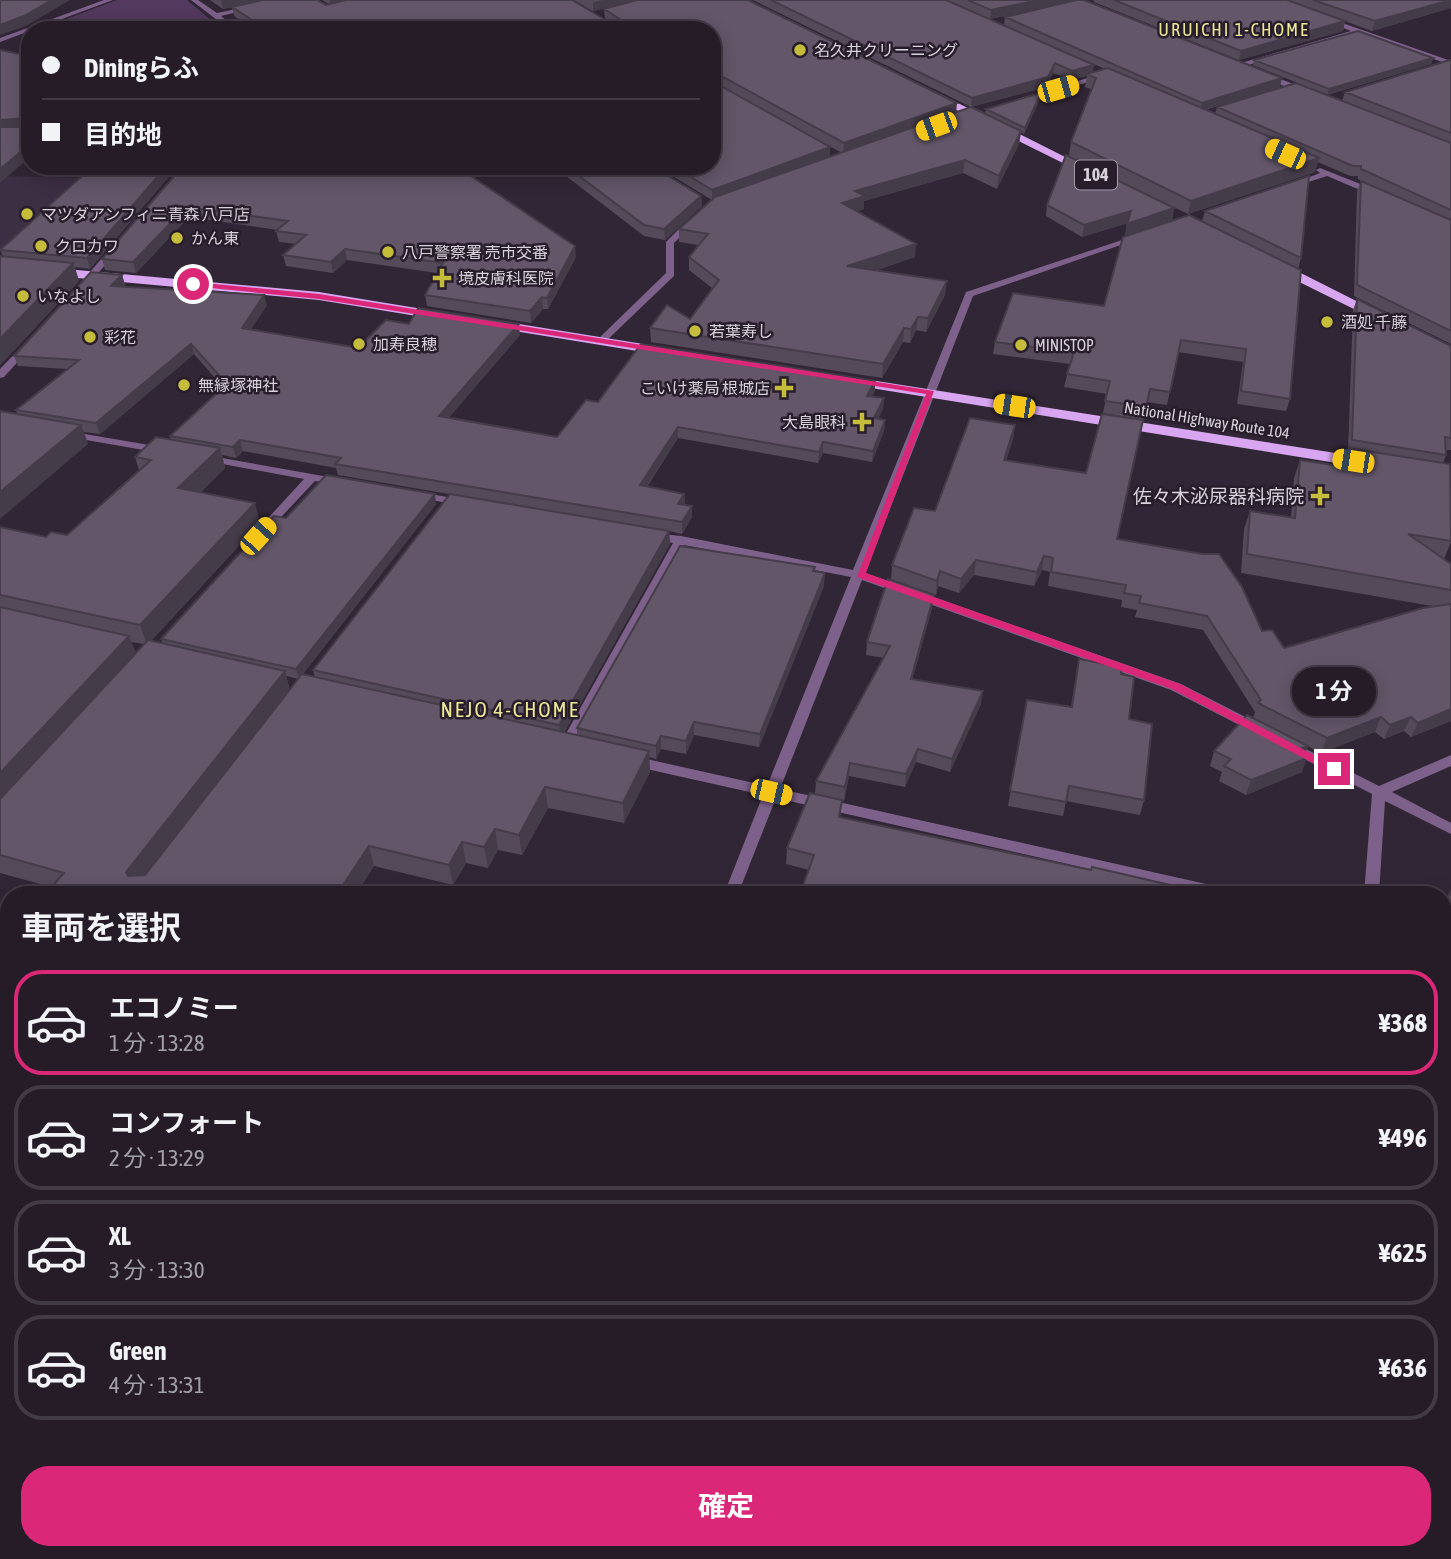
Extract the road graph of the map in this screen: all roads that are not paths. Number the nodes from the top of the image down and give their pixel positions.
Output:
1 (110, 0) edge
2 (194, 0) edge
3 (266, 5) edge
4 (218, 15) junction
5 (1320, 18) edge
6 (52, 21) edge
7 (225, 21) edge
8 (1357, 31) junction
9 (21, 32) edge
10 (0, 40) edge
11 (1226, 60) edge
12 (1450, 63) edge
13 (1238, 65) junction
14 (1437, 67) edge
15 (1096, 70) edge
16 (1108, 75) junction
17 (1119, 80) edge
18 (1296, 88) junction
19 (922, 90) edge
20 (1284, 91) edge
21 (1317, 96) edge
22 (1007, 103) edge
23 (1316, 168) edge
24 (1328, 173) junction
25 (1104, 179) edge
26 (1278, 191) edge
27 (1389, 200) edge
28 (703, 212) edge
29 (1150, 233) edge
30 (120, 243) edge
31 (1264, 259) edge
32 (0, 267) edge
33 (93, 275) junction
34 (72, 297) edge
35 (453, 318) edge
36 (1388, 321) edge
37 (480, 322) edge
38 (36, 336) edge
39 (601, 341) junction
40 (680, 354) edge
41 (0, 375) edge
42 (838, 379) edge
43 (931, 393) junction
44 (54, 432) edge
45 (176, 453) edge
46 (190, 456) edge
47 (1383, 466) edge
48 (312, 477) junction
49 (353, 484) edge
50 (407, 493) edge
51 (475, 505) edge
52 (640, 533) edge
53 (681, 540) junction
54 (249, 545) edge
55 (860, 575) junction
56 (566, 746) edge
57 (621, 759) edge
58 (1451, 760) edge
59 (771, 792) junction
60 (1379, 792) junction
61 (1451, 829) edge
62 (734, 886) edge
63 (1188, 886) edge
64 (1372, 886) edge

1 - 6 street
2 - 4 street
3 - 4 street
4 - 7 street
5 - 8 street
8 - 12 street
8 - 13 street
9 - 10 street
11 - 13 street
12 - 14 street
13 - 18 street
15 - 16 street
16 - 17 street
16 - 22 street
18 - 20 street
18 - 21 street
19 - 25 highway, 104
23 - 24 street
24 - 26 street
24 - 27 street
28 - 39 street
29 - 43 street
30 - 33 street
31 - 36 highway
32 - 33 highway
33 - 34 street
33 - 35 highway
37 - 39 highway
38 - 41 street
39 - 40 highway
42 - 43 highway, National Highway Route 104
43 - 47 highway, National Highway Route 104
43 - 55 street
44 - 45 street
46 - 48 street
48 - 49 street
48 - 54 street
50 - 51 street
52 - 53 street
53 - 55 street
53 - 56 street
55 - 59 street
55 - 60 street
57 - 59 street
58 - 60 street
59 - 62 street
59 - 63 street
60 - 61 street
60 - 64 street

